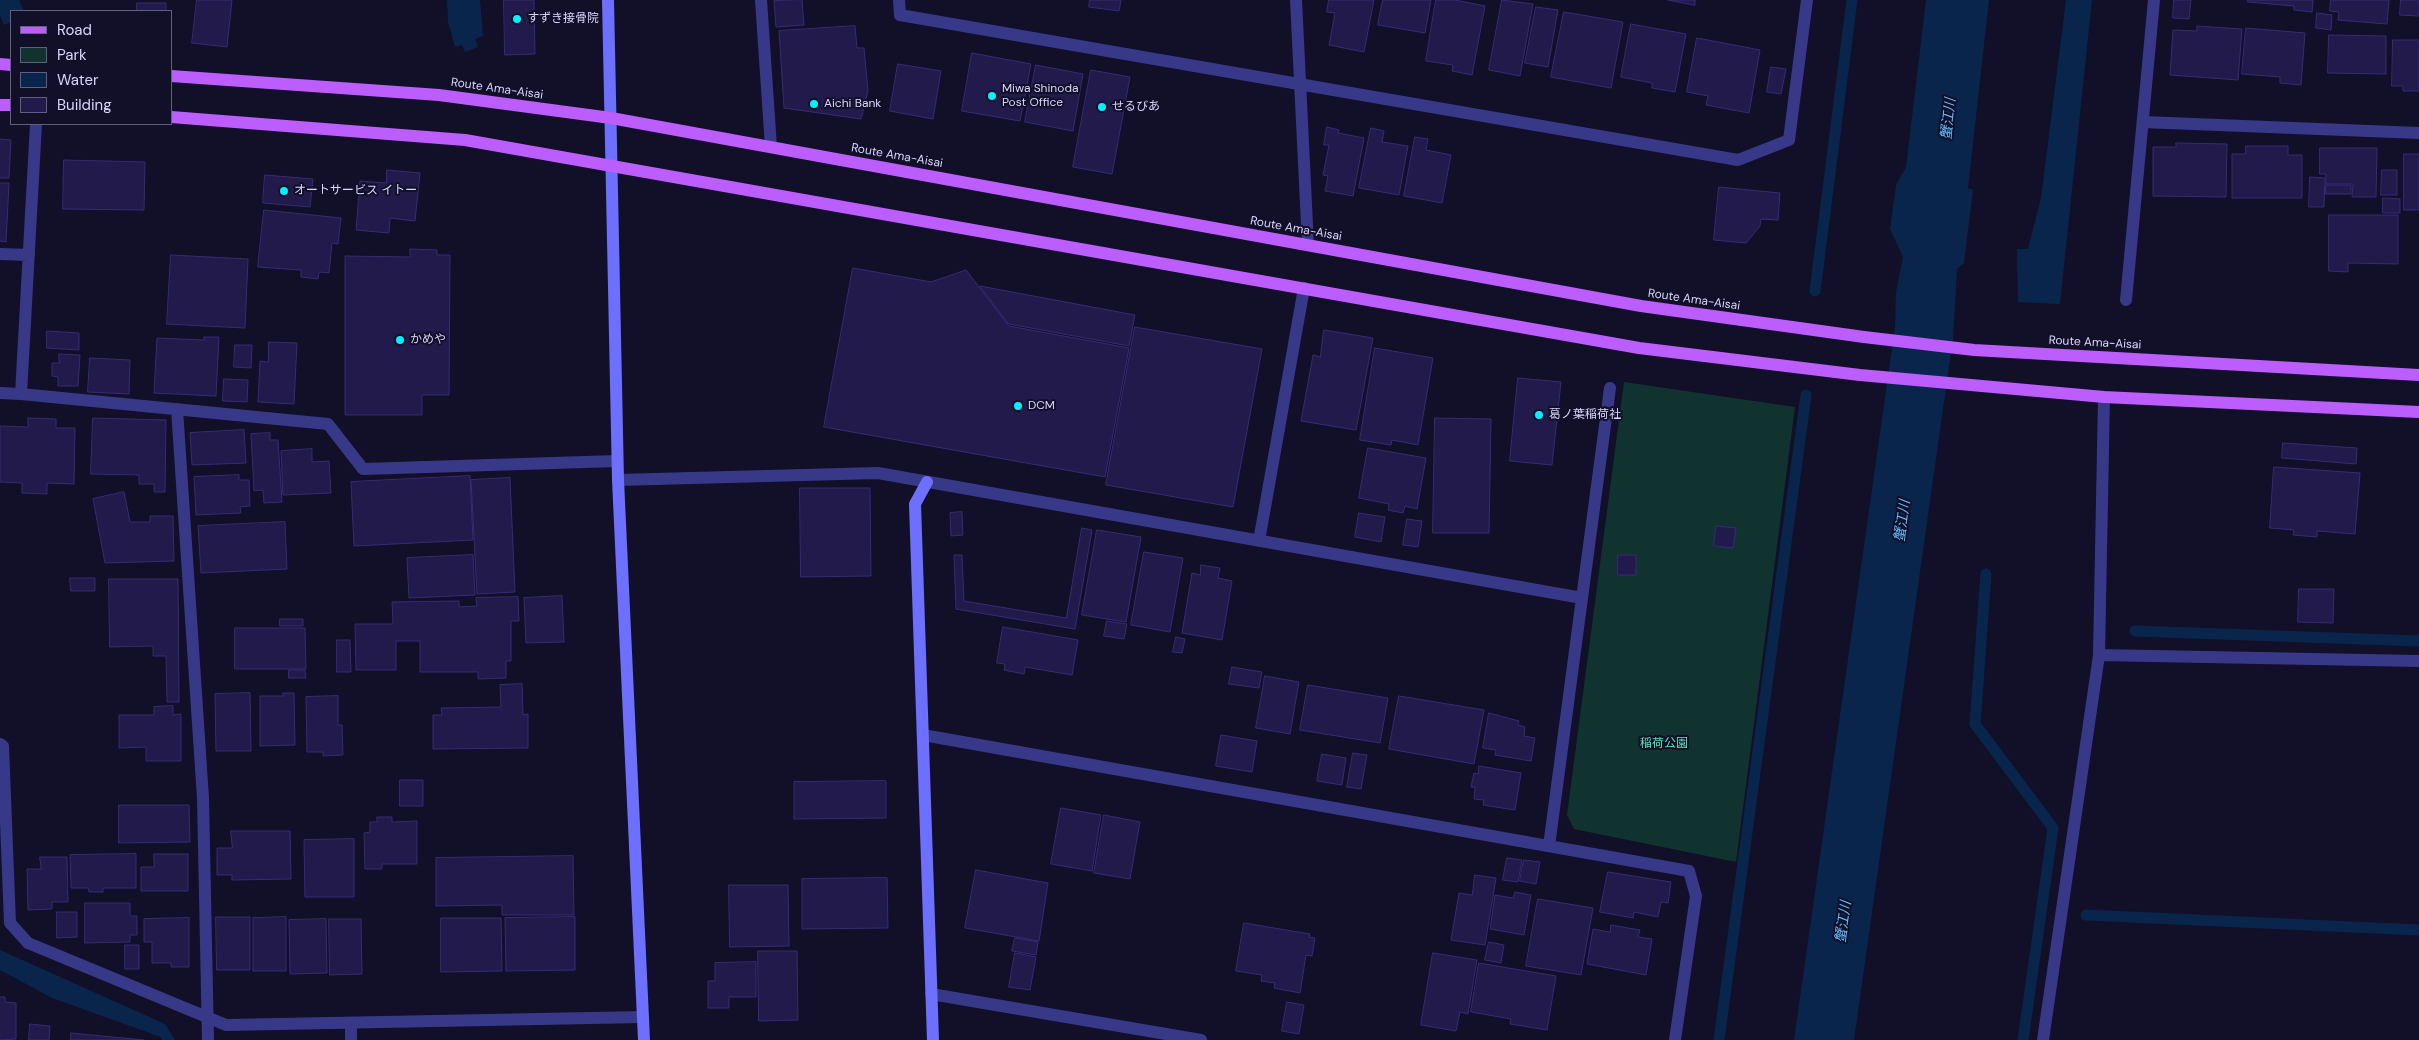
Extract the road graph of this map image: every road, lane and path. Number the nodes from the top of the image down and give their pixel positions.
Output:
1 (608, 0) edge
2 (760, 0) edge
3 (899, 0) edge
4 (1296, 0) edge
5 (1806, 0) edge
6 (2154, 0) edge
7 (172, 76) edge
8 (1299, 85) junction
9 (172, 117) edge
10 (611, 118) junction
11 (2144, 122) junction
12 (36, 125) edge
13 (2419, 133) edge
14 (771, 147) junction
15 (612, 165) junction
16 (1308, 245) junction
17 (0, 254) edge
18 (29, 255) junction
19 (1304, 288) junction
20 (2126, 300) dead end
21 (2419, 375) edge
22 (1610, 388) dead end
23 (0, 393) edge
24 (21, 394) junction
25 (2104, 397) junction
26 (177, 409) junction
27 (2419, 412) edge
28 (617, 461) junction
29 (618, 480) junction
30 (926, 482) junction
31 (1259, 541) junction
32 (1582, 598) junction
33 (2099, 655) junction
34 (2419, 660) edge
35 (923, 735) junction
36 (0, 744) edge
37 (1548, 846) junction
38 (932, 994) junction
39 (643, 1017) junction
40 (208, 1019) junction
41 (351, 1022) junction
42 (208, 1040) edge
43 (351, 1040) edge
44 (644, 1040) edge
45 (933, 1040) edge
46 (1201, 1040) edge
47 (1675, 1040) edge
48 (2043, 1040) edge

1 - 10 street
2 - 14 street
3 - 8 street
4 - 8 street
5 - 8 street
6 - 11 street
7 - 10 main road, Route Ama-Aisai
8 - 16 street
9 - 15 main road
10 - 14 main road, Route Ama-Aisai
10 - 15 street
11 - 13 street
11 - 20 street
12 - 18 street
14 - 16 main road, Route Ama-Aisai
15 - 19 main road
15 - 28 street
16 - 21 main road, Route Ama-Aisai
17 - 18 street
18 - 24 street
19 - 25 main road
19 - 31 street
22 - 32 street
23 - 24 street
24 - 26 street
25 - 27 main road
25 - 33 street
26 - 28 street
26 - 40 street
28 - 29 street
29 - 30 street
29 - 39 street
30 - 31 street
30 - 35 street
31 - 32 street
32 - 37 street
33 - 34 street
33 - 48 street
35 - 37 street
35 - 38 street
36 - 40 street
37 - 47 street
38 - 45 street
38 - 46 street
39 - 41 street
39 - 44 street
40 - 41 street
40 - 42 street
41 - 43 street

